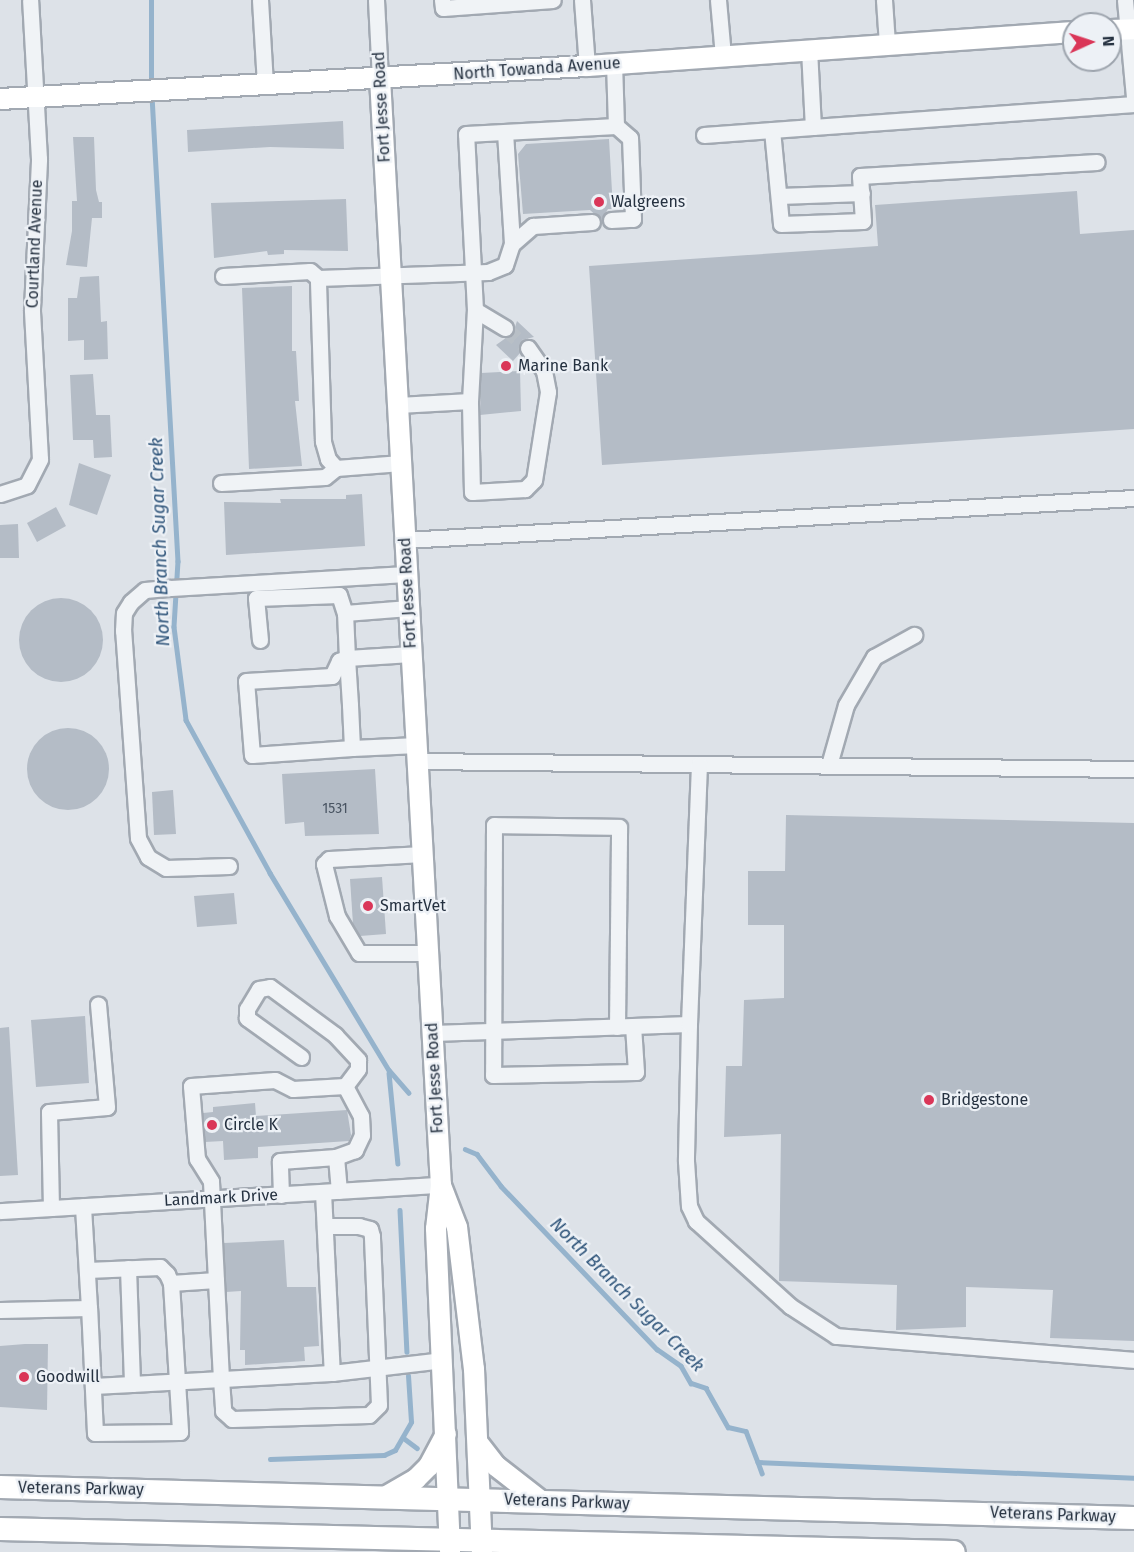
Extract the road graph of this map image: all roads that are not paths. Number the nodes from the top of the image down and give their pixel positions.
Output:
1 (30, 0) edge
2 (260, 0) edge
3 (376, 0) edge
4 (442, 0) edge
5 (553, 0) edge
6 (582, 0) edge
7 (718, 0) edge
8 (884, 0) edge
9 (1125, 0) edge
10 (492, 2) edge
11 (1123, 29) edge
12 (1062, 33) edge
13 (887, 44) junction
14 (809, 49) junction
15 (723, 56) junction
16 (614, 64) junction
17 (587, 66) junction
18 (380, 78) junction
19 (266, 85) junction
20 (35, 97) junction
21 (1134, 97) edge
22 (0, 99) edge
23 (1134, 104) edge
24 (616, 126) junction
25 (813, 127) junction
26 (772, 130) junction
27 (505, 132) junction
28 (704, 135) dead end
29 (1097, 162) dead end
30 (862, 193) junction
31 (779, 196) junction
32 (611, 220) dead end
33 (592, 222) dead end
34 (512, 244) junction
35 (472, 273) junction
36 (223, 276) dead end
37 (392, 277) junction
38 (318, 278) junction
39 (475, 309) junction
40 (505, 328) tunnel mouth
41 (528, 348) tunnel mouth
42 (470, 401) junction
43 (398, 405) junction
44 (401, 464) junction
45 (336, 468) junction
46 (221, 483) dead end
47 (0, 494) edge
48 (1134, 498) edge
49 (405, 540) junction
50 (407, 574) junction
51 (409, 608) junction
52 (345, 613) junction
53 (914, 635) dead end
54 (260, 640) dead end
55 (411, 654) junction
56 (348, 658) junction
57 (352, 748) junction
58 (417, 753) junction
59 (699, 764) junction
60 (828, 765) junction
61 (1134, 769) edge
62 (423, 854) junction
63 (229, 866) dead end
64 (428, 953) junction
65 (98, 1004) dead end
66 (688, 1024) junction
67 (633, 1026) junction
68 (617, 1027) junction
69 (492, 1031) junction
70 (433, 1034) junction
71 (301, 1057) dead end
72 (345, 1086) junction
73 (336, 1157) junction
74 (441, 1185) junction
75 (339, 1191) junction
76 (323, 1192) junction
77 (281, 1194) junction
78 (212, 1198) junction
79 (83, 1206) junction
80 (51, 1208) junction
81 (0, 1211) edge
82 (325, 1226) junction
83 (128, 1268) junction
84 (87, 1270) junction
85 (216, 1280) junction
86 (171, 1283) junction
87 (88, 1308) junction
88 (0, 1310) edge
89 (442, 1360) junction
90 (1134, 1360) edge
91 (378, 1368) junction
92 (332, 1373) junction
93 (221, 1378) junction
94 (177, 1381) junction
95 (132, 1384) junction
96 (93, 1386) junction
97 (446, 1434) junction
98 (478, 1443) junction
99 (0, 1487) edge
100 (385, 1497) junction
101 (450, 1498) junction
102 (481, 1500) junction
103 (541, 1502) junction
104 (1134, 1518) edge
105 (0, 1529) edge
106 (384, 1538) junction
107 (450, 1546) edge
108 (482, 1546) edge
109 (537, 1547) edge
110 (406, 1552) edge
111 (954, 1552) edge

1 - 20 street, Courtland Avenue
2 - 19 street
3 - 18 street, Fort Jesse Road
4 - 10 street
5 - 10 street
6 - 17 street
7 - 15 street
8 - 13 street
9 - 11 street
11 - 21 street
12 - 13 main road, North Towanda Avenue
13 - 14 main road, North Towanda Avenue
14 - 15 main road, North Towanda Avenue
14 - 25 street
15 - 16 main road, North Towanda Avenue
16 - 17 main road, North Towanda Avenue
16 - 24 street
17 - 18 main road, North Towanda Avenue
18 - 19 main road, North Towanda Avenue
18 - 37 main road, Fort Jesse Road
19 - 20 main road, North Towanda Avenue
20 - 22 main road, North Towanda Avenue
20 - 47 street, Courtland Avenue
23 - 25 street
24 - 27 street
24 - 32 street
25 - 26 street
26 - 28 street
26 - 31 street
27 - 34 street
27 - 35 street
29 - 30 street
30 - 31 street
30 - 31 street
33 - 34 street
34 - 35 street
35 - 37 street
35 - 39 street
36 - 38 street
37 - 38 street
37 - 43 main road, Fort Jesse Road
38 - 45 street
39 - 40 street
39 - 42 street
41 - 42 street
42 - 43 street
43 - 44 main road, Fort Jesse Road
44 - 45 street
44 - 49 main road, Fort Jesse Road
45 - 46 street
48 - 49 street
49 - 50 main road, Fort Jesse Road
50 - 51 main road, Fort Jesse Road
50 - 63 street
51 - 52 street
51 - 55 main road, Fort Jesse Road
52 - 54 street
52 - 56 street
53 - 60 street
55 - 56 street
55 - 58 main road, Fort Jesse Road
56 - 57 street
56 - 57 street
57 - 58 street
58 - 59 street
58 - 62 main road, Fort Jesse Road
59 - 60 street
59 - 66 street
60 - 61 street
62 - 64 main road, Fort Jesse Road
62 - 64 street
64 - 70 main road, Fort Jesse Road
65 - 80 street
66 - 67 street
66 - 90 street
67 - 68 street
67 - 69 street
68 - 69 street
68 - 69 street
69 - 70 street
70 - 74 main road, Fort Jesse Road
71 - 72 street
72 - 73 street
72 - 78 street
73 - 75 street
73 - 77 street
74 - 75 street, Landmark Drive
74 - 89 main road, Fort Jesse Road
74 - 98 main road, Fort Jesse Road
75 - 76 street, Landmark Drive
76 - 77 street, Landmark Drive
76 - 82 street
77 - 78 street, Landmark Drive
78 - 79 street, Landmark Drive
78 - 85 street
79 - 80 street, Landmark Drive
79 - 84 street
80 - 81 street, Landmark Drive
82 - 91 street
82 - 92 street
83 - 84 street
83 - 86 street
83 - 95 street
84 - 87 street
85 - 86 street
85 - 93 street
86 - 94 street
87 - 88 street
87 - 96 street
89 - 91 street
89 - 97 main road, Fort Jesse Road
91 - 92 street
91 - 93 street
92 - 93 street
93 - 94 street
94 - 95 street
94 - 96 street
95 - 96 street
97 - 100 main road
97 - 101 main road, Fort Jesse Road
98 - 102 main road, Fort Jesse Road
98 - 103 main road
99 - 100 highway, Veterans Parkway
100 - 101 highway, Veterans Parkway
101 - 102 highway, Veterans Parkway
101 - 107 main road, Fort Jesse Road
102 - 103 highway, Veterans Parkway
102 - 108 main road, Fort Jesse Road
103 - 104 highway, Veterans Parkway
105 - 106 highway
106 - 107 highway
106 - 110 main road
107 - 108 highway
108 - 109 highway
109 - 111 highway

